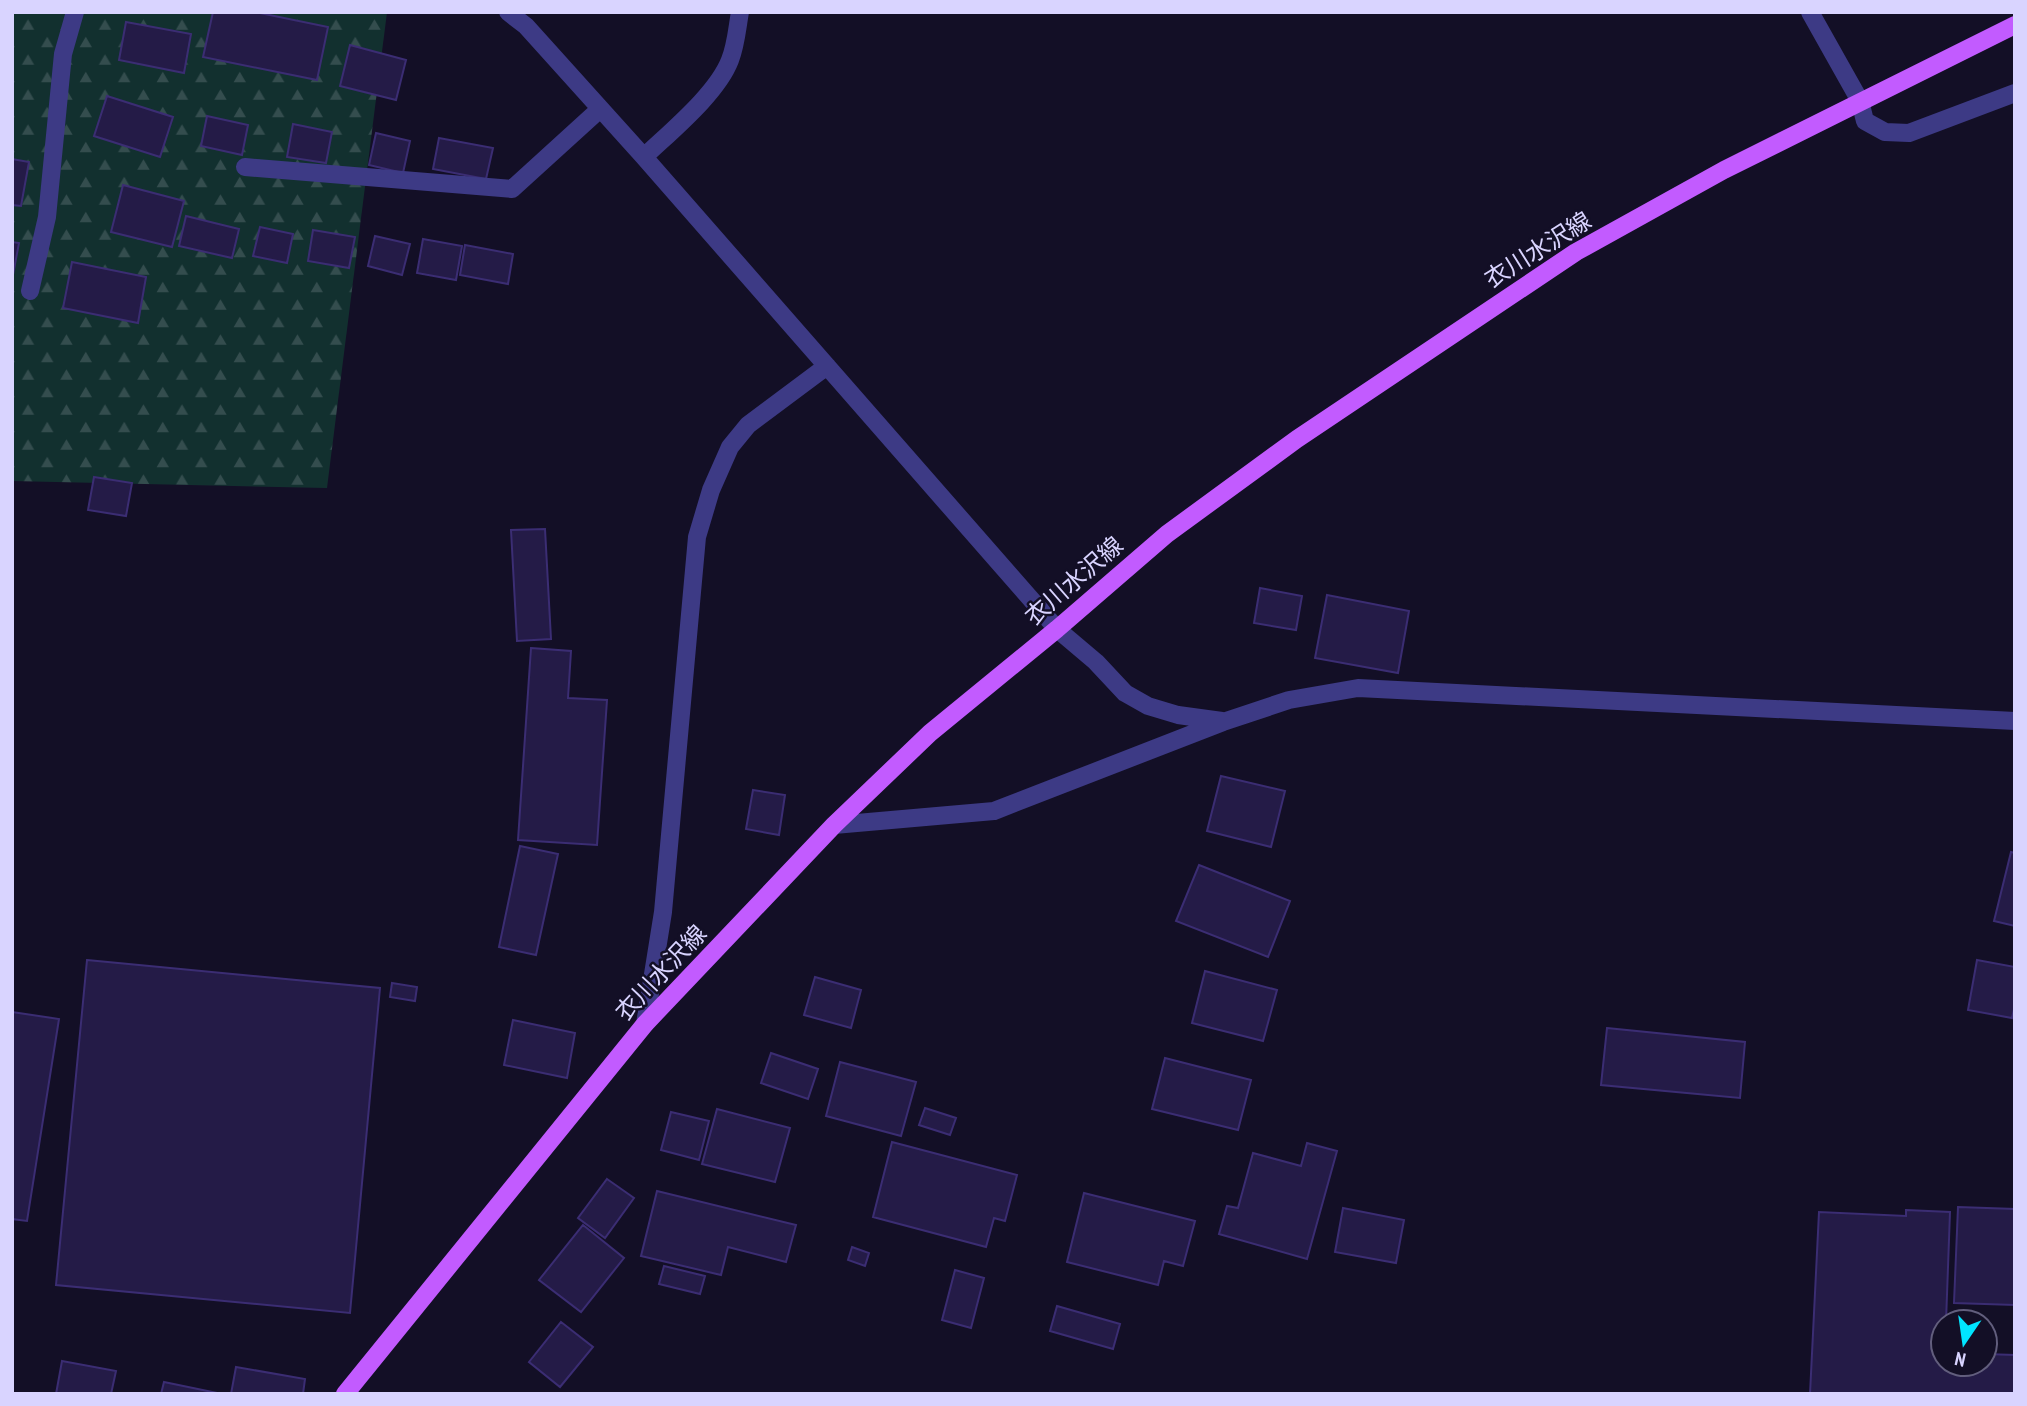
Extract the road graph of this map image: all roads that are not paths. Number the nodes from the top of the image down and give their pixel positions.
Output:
1 (75, 12) edge
2 (508, 12) edge
3 (740, 12) edge
4 (1810, 12) edge
5 (2015, 25) edge
6 (2015, 93) edge
7 (1860, 101) junction
8 (600, 109) junction
9 (644, 157) junction
10 (245, 167) dead end
11 (30, 291) dead end
12 (827, 366) junction
13 (1057, 629) junction
14 (2015, 721) edge
15 (1223, 722) junction
16 (834, 825) junction
17 (645, 1024) junction
18 (345, 1394) edge

1 - 11 street
2 - 8 street
3 - 9 street
4 - 7 street
5 - 7 main road, 衣川水沢線
6 - 7 street
7 - 13 main road, 衣川水沢線
8 - 9 street
8 - 10 street
9 - 12 street
12 - 13 street
12 - 17 street
13 - 15 street
13 - 16 main road, 衣川水沢線
14 - 15 street
15 - 16 street
16 - 17 main road, 衣川水沢線
17 - 18 main road, 衣川水沢線

